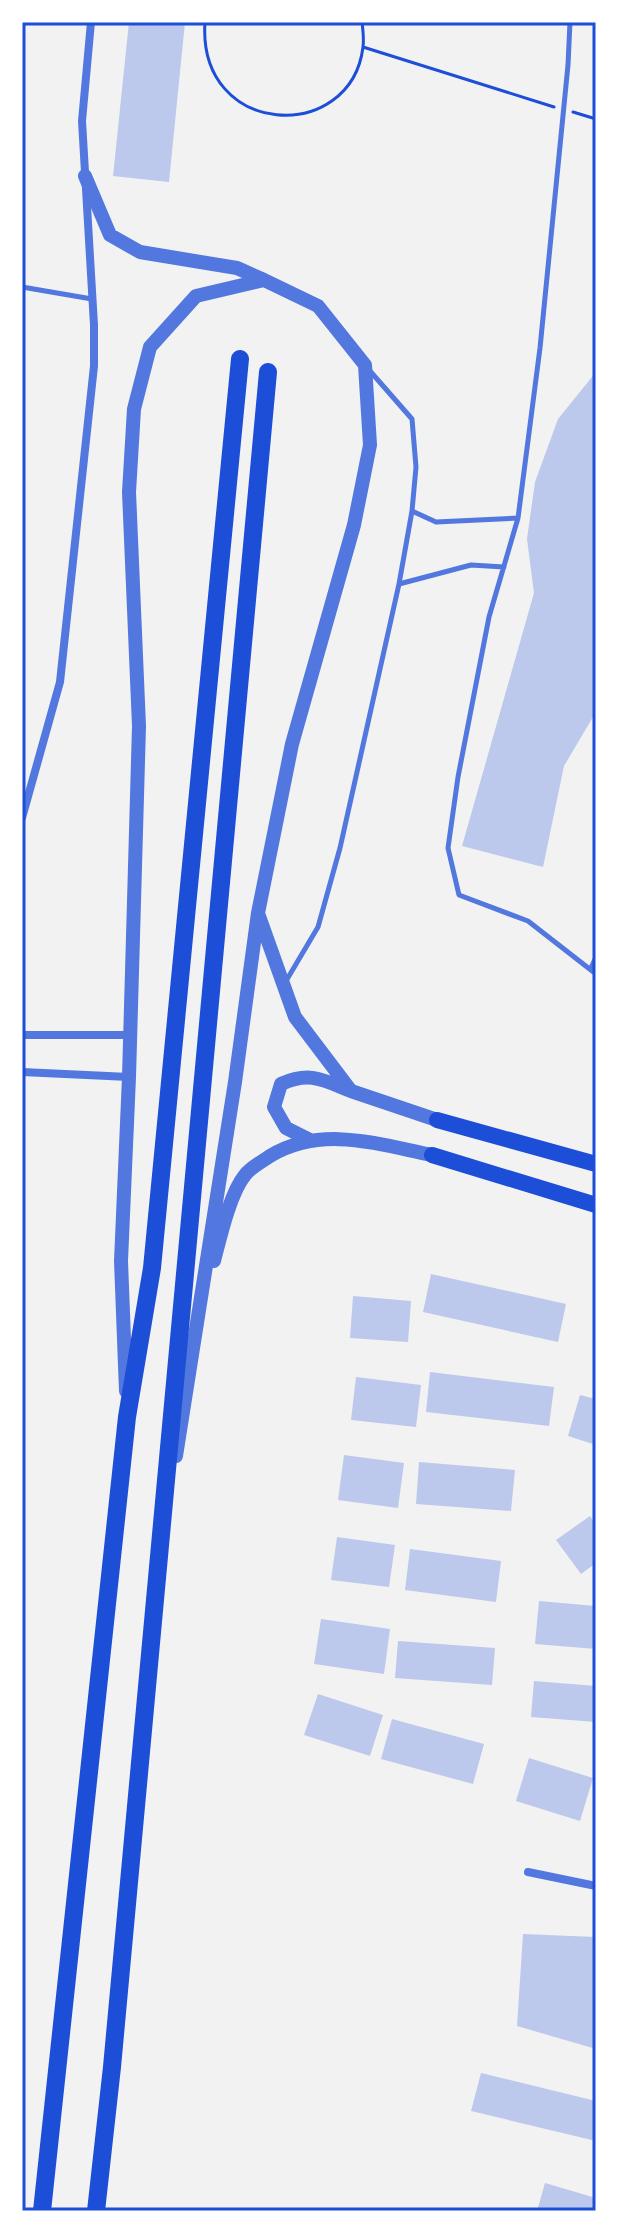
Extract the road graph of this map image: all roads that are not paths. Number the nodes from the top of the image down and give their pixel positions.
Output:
1 (91, 22) edge
2 (570, 22) edge
3 (85, 176) junction
4 (264, 280) junction
5 (22, 287) edge
6 (93, 299) junction
7 (240, 359) dead end
8 (365, 365) junction
9 (268, 372) dead end
10 (412, 511) junction
11 (518, 518) junction
12 (504, 567) junction
13 (399, 584) junction
14 (22, 818) edge
15 (258, 913) junction
16 (596, 957) edge
17 (591, 968) junction
18 (596, 974) edge
19 (283, 986) junction
20 (22, 1035) edge
21 (129, 1035) junction
22 (22, 1072) edge
23 (129, 1077) junction
24 (351, 1091) junction
25 (437, 1120) joint
26 (310, 1140) junction
27 (432, 1155) joint
28 (596, 1164) edge
29 (596, 1205) edge
30 (196, 1323) junction
31 (127, 1417) junction
32 (154, 1603) junction
33 (528, 1872) dead end
34 (596, 1886) edge
35 (42, 2211) edge
36 (96, 2211) edge

1 - 3 street
2 - 11 lane
3 - 4 street
3 - 6 street
4 - 8 street
4 - 21 street
5 - 6 lane
6 - 14 street
7 - 31 highway
8 - 10 lane
8 - 15 street
9 - 32 highway
10 - 11 lane
10 - 13 lane
11 - 12 lane
12 - 13 lane
12 - 17 lane
13 - 19 lane
15 - 19 street
15 - 30 street
16 - 17 lane
17 - 18 lane
19 - 24 street
20 - 21 street
21 - 23 street
22 - 23 street
23 - 31 street
24 - 25 street
24 - 26 street
25 - 28 main road
26 - 27 street
26 - 30 street
27 - 29 main road
30 - 32 street
31 - 35 highway
32 - 36 highway
33 - 34 street

